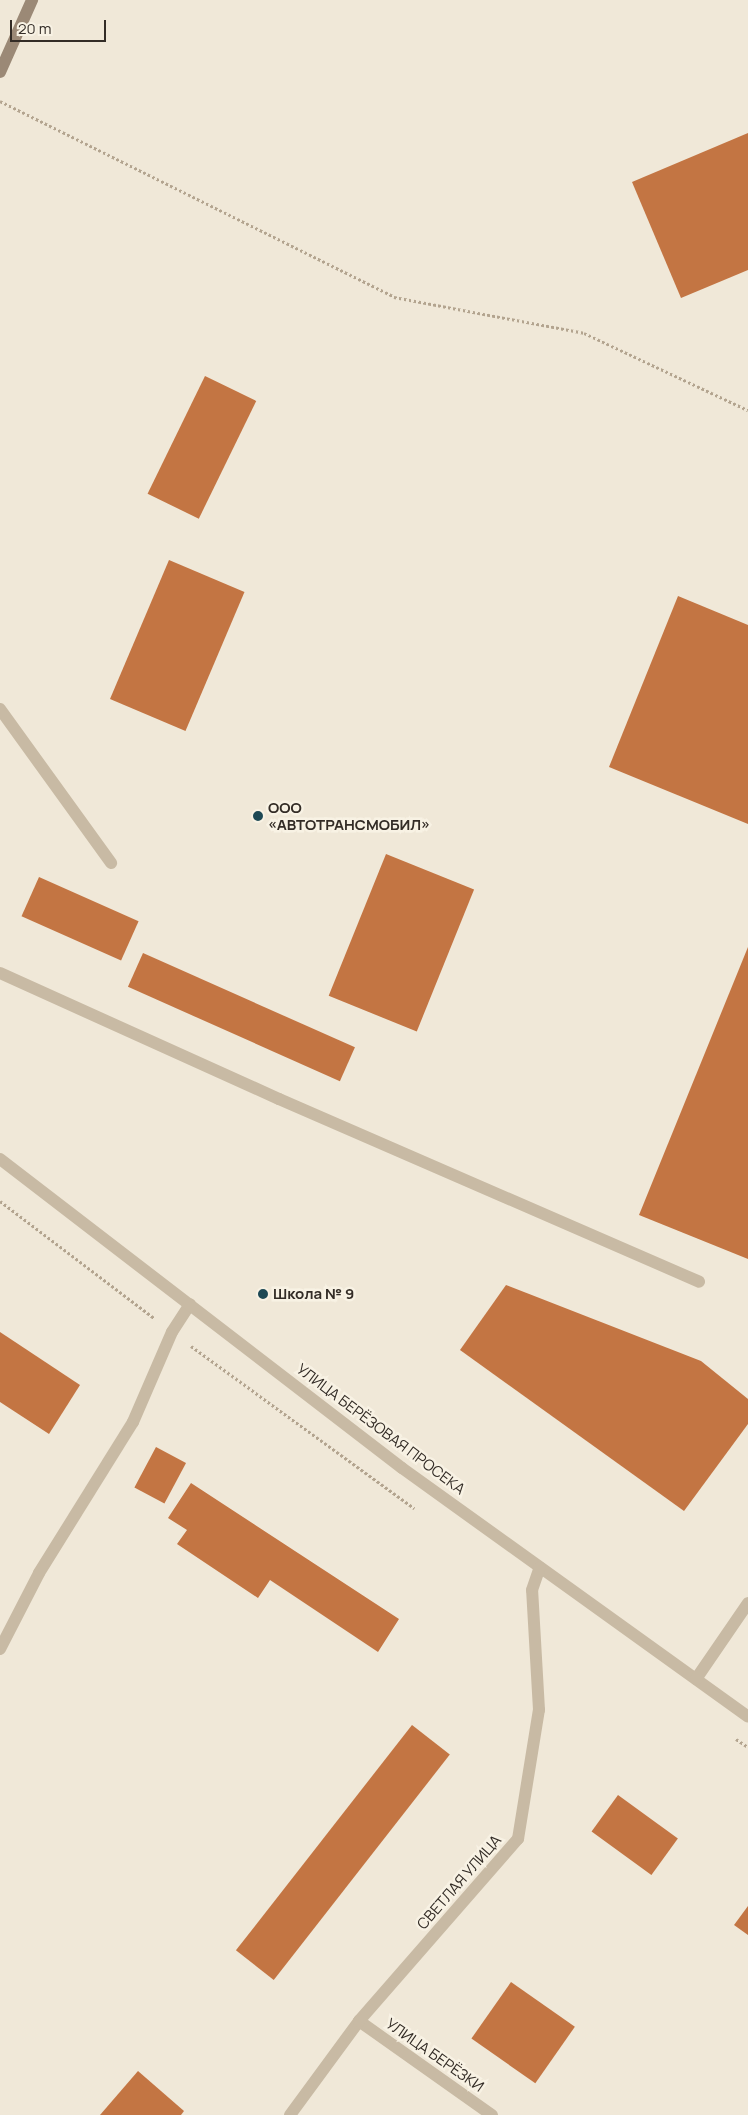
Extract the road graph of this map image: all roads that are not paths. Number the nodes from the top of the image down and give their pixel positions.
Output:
1 (32, 0) edge
2 (0, 72) edge
3 (0, 709) edge
4 (111, 863) dead end
5 (0, 974) edge
6 (0, 1159) edge
7 (699, 1282) dead end
8 (190, 1304) junction
9 (540, 1567) junction
10 (748, 1603) edge
11 (0, 1649) edge
12 (696, 1680) junction
13 (748, 1717) edge
14 (359, 2021) junction
15 (290, 2115) edge
16 (492, 2115) edge

1 - 2 main road
3 - 4 street
5 - 7 street
6 - 8 street, УЛИЦА БЕРЁЗОВАЯ ПРОСЕКА
8 - 9 street, УЛИЦА БЕРЁЗОВАЯ ПРОСЕКА
8 - 11 street
9 - 12 street, УЛИЦА БЕРЁЗОВАЯ ПРОСЕКА
9 - 14 street, СВЕТЛАЯ УЛИЦА
10 - 12 street
12 - 13 street, УЛИЦА БЕРЁЗОВАЯ ПРОСЕКА
14 - 15 street, СВЕТЛАЯ УЛИЦА
14 - 16 street, УЛИЦА БЕРЁЗКИ

